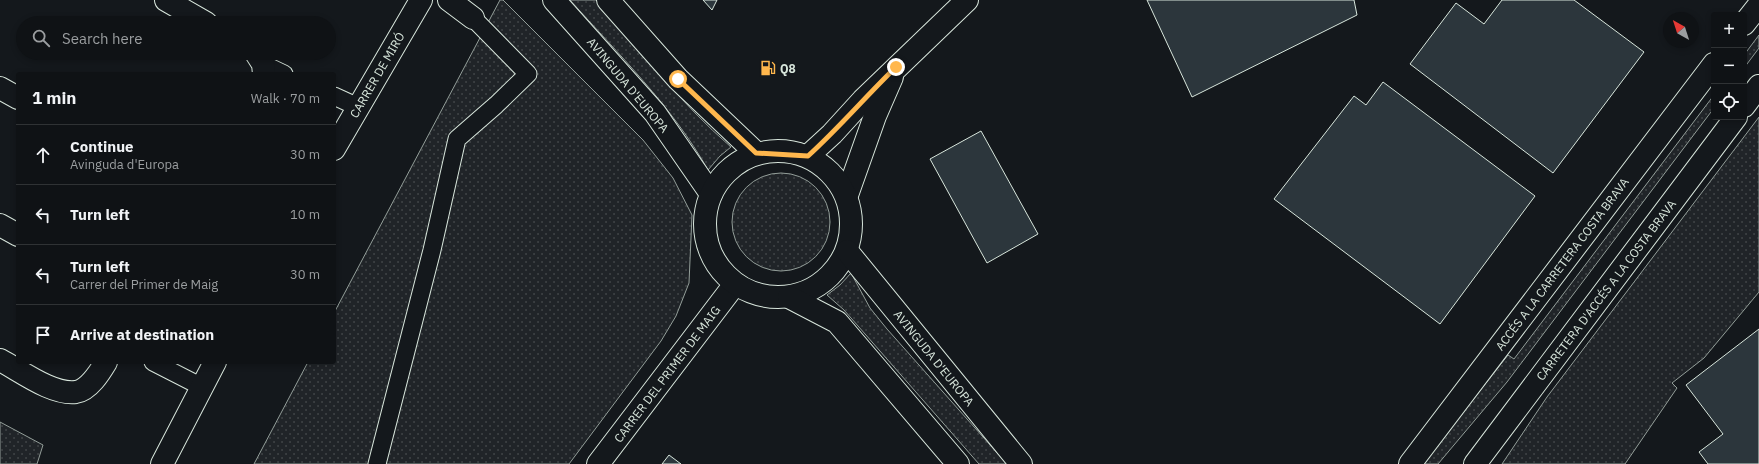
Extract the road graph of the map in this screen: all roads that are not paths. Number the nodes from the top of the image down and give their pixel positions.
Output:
1 (166, 0) edge
2 (421, 0) edge
3 (449, 0) edge
4 (554, 0) edge
5 (608, 0) edge
6 (967, 0) edge
7 (1759, 5) edge
8 (194, 16) edge
9 (473, 18) joint
10 (1747, 20) edge
11 (261, 64) edge
12 (896, 67) junction
13 (1711, 68) edge
14 (279, 72) edge
15 (1759, 86) edge
16 (0, 88) edge
17 (16, 97) edge
18 (336, 97) edge
19 (1747, 102) edge
20 (358, 107) junction
21 (1734, 120) edge
22 (336, 146) edge
23 (756, 153) junction
24 (808, 156) junction
25 (711, 194) junction
26 (847, 195) junction
27 (0, 225) edge
28 (16, 234) edge
29 (847, 251) junction
30 (735, 284) junction
31 (789, 296) junction
32 (0, 360) edge
33 (105, 364) edge
34 (157, 364) edge
35 (214, 364) edge
36 (202, 387) junction
37 (162, 464) edge
38 (377, 464) edge
39 (598, 464) edge
40 (958, 464) edge
41 (1021, 464) edge
42 (1410, 464) edge
43 (1475, 464) edge

1 - 8 street
2 - 20 street, CARRER DE MIRÓ
3 - 9 street
4 - 25 street, AVINGUDA D'EUROPA
5 - 23 street
6 - 12 street
7 - 10 street
9 - 38 street
11 - 14 street
12 - 24 street
12 - 26 street
13 - 42 street, ACCÉS A LA CARRETERA COSTA BRAVA
15 - 19 street
16 - 17 street
18 - 20 street
20 - 22 street, CARRER DE MIRÓ
21 - 43 street, CARRETERA D'ACCÉS A LA COSTA BRAVA
23 - 24 street
23 - 25 street
24 - 26 street
25 - 30 street
26 - 29 street
27 - 28 street
29 - 31 street
29 - 41 street, AVINGUDA D'EUROPA
30 - 31 street
30 - 39 street, CARRER DEL PRIMER DE MAIG
31 - 40 street
32 - 33 street
34 - 36 street
35 - 36 street
36 - 37 street

